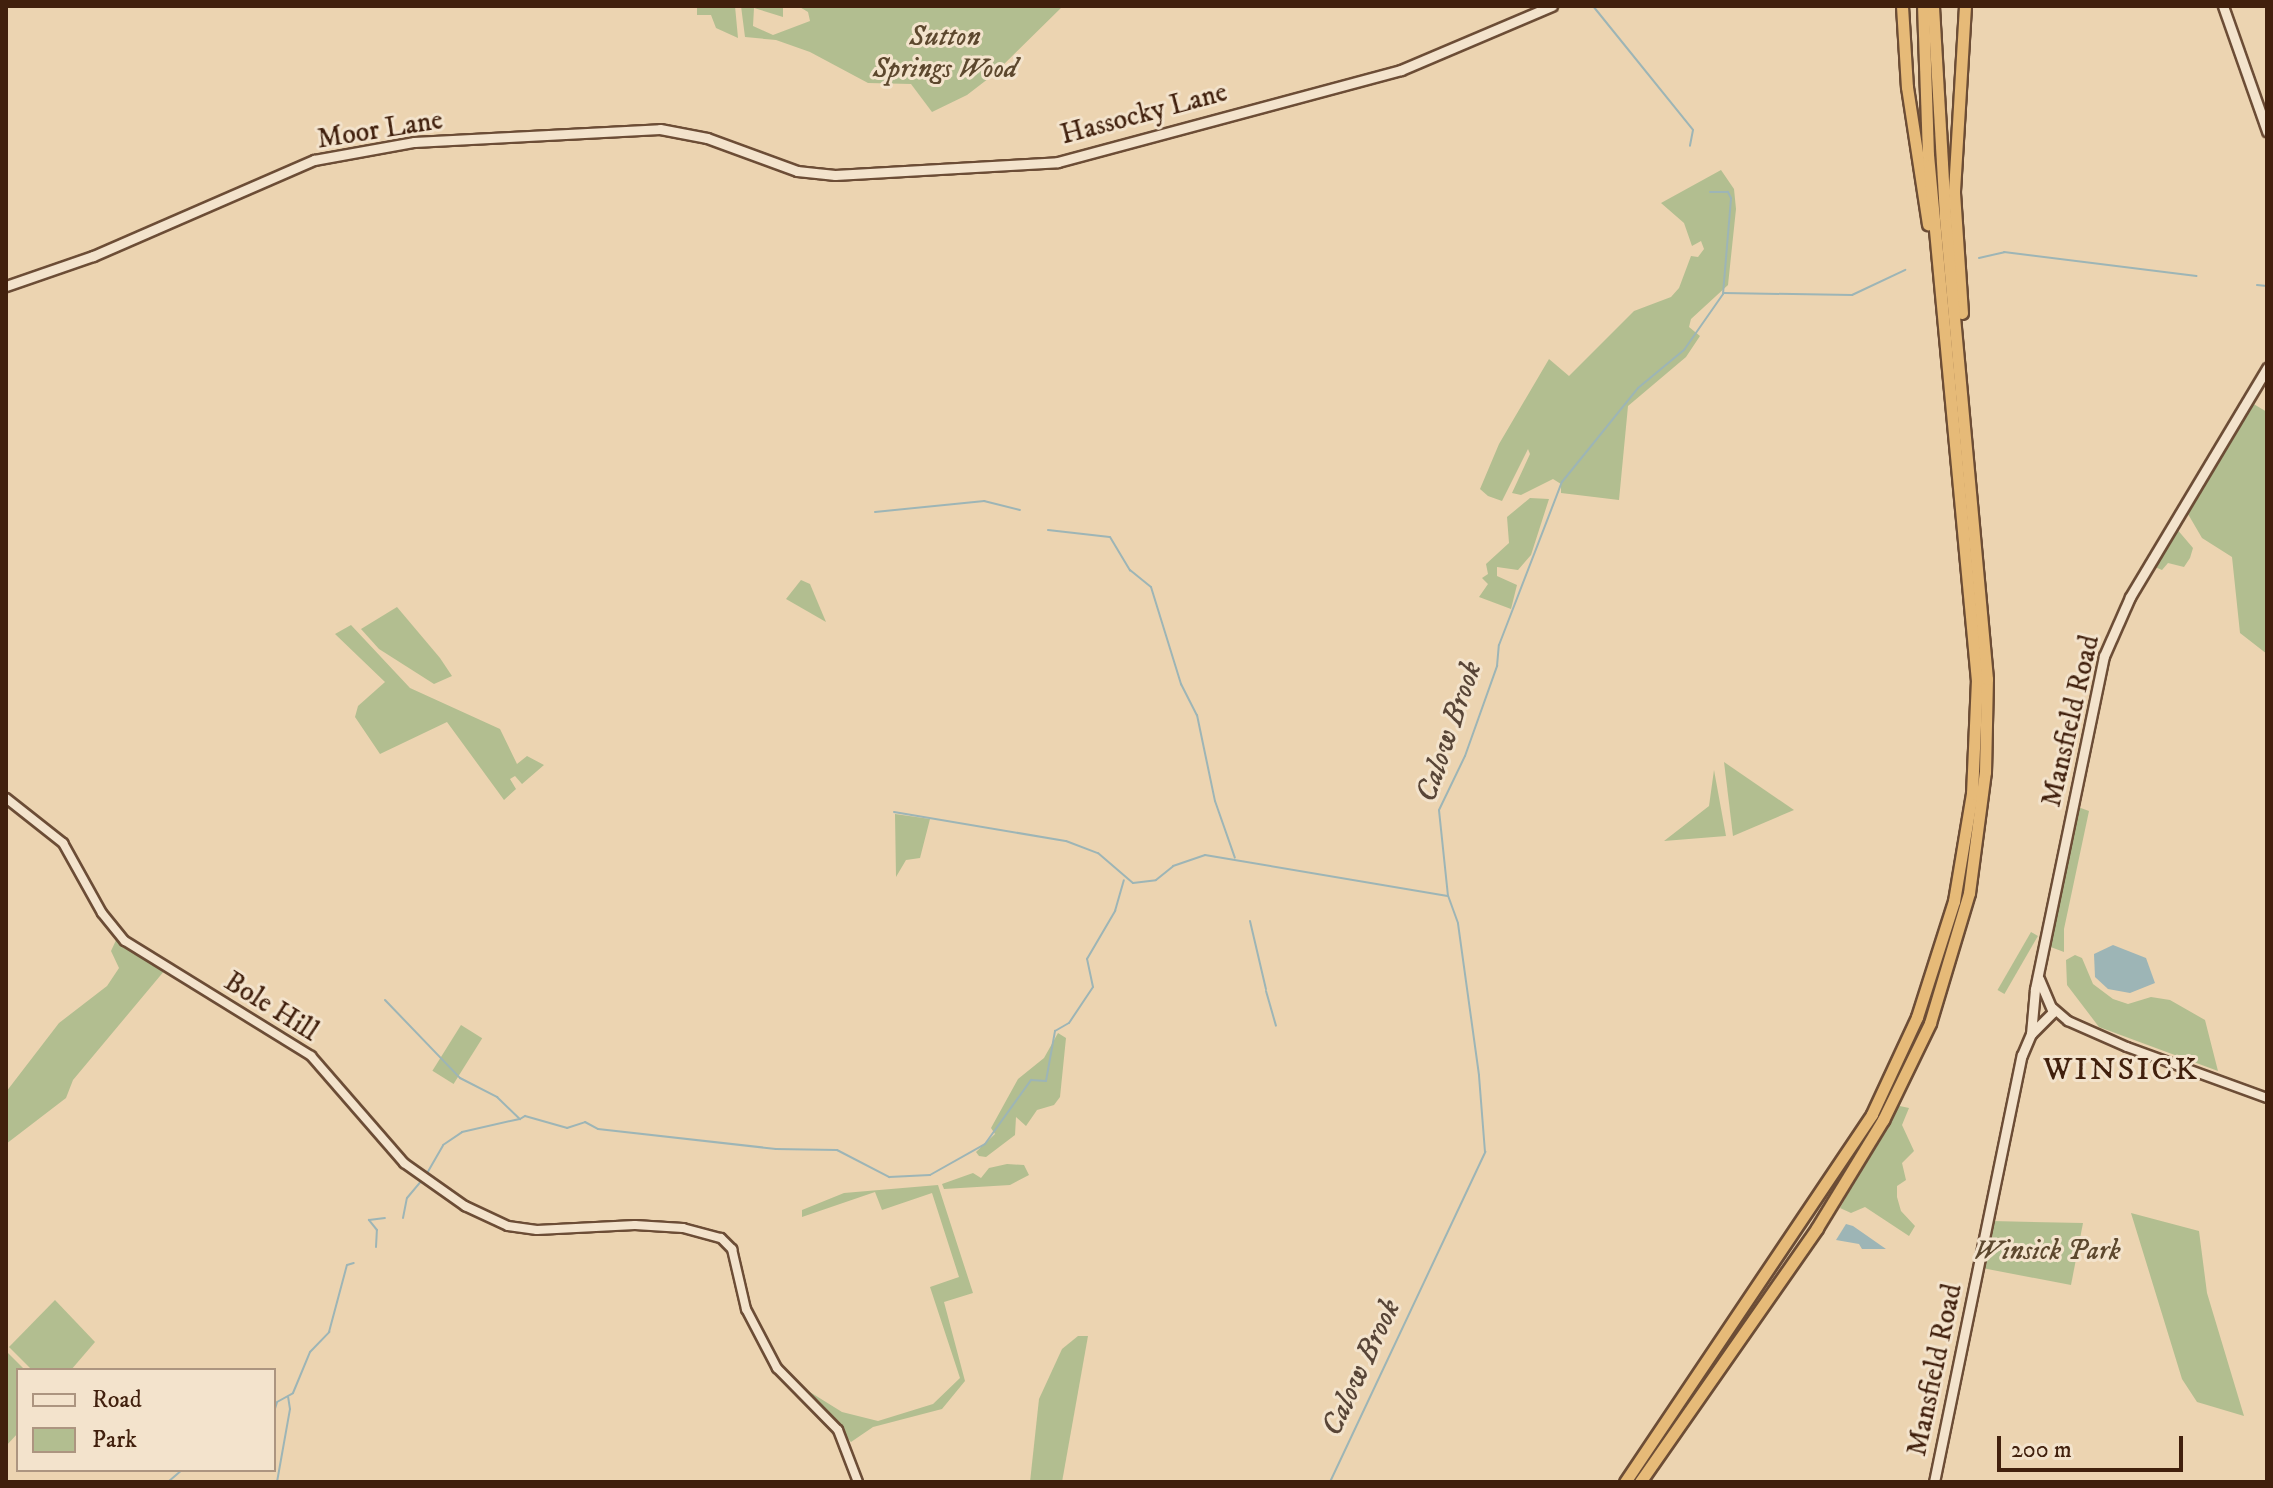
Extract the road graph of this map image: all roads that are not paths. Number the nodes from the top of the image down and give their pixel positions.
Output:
1 (1552, 6) edge
2 (1902, 6) edge
3 (1923, 6) edge
4 (1933, 6) edge
5 (1965, 6) edge
6 (2223, 6) edge
7 (2267, 131) edge
8 (688, 134) joint
9 (6, 286) edge
10 (1943, 308) junction
11 (2267, 368) edge
12 (1961, 373) junction
13 (6, 798) edge
14 (2039, 979) junction
15 (2051, 1005) junction
16 (2033, 1010) junction
17 (2047, 1020) junction
18 (2068, 1021) junction
19 (2031, 1034) junction
20 (2267, 1098) edge
21 (858, 1482) edge
22 (1625, 1482) edge
23 (1640, 1482) edge
24 (1934, 1482) edge

1 - 8 main road, Hassocky Lane
2 - 10 highway
3 - 10 highway
4 - 12 highway
5 - 12 highway
6 - 7 main road
8 - 9 main road, Moor Lane
10 - 22 highway
11 - 14 main road, Mansfield Road
12 - 23 highway
13 - 21 street, Bole Hill
14 - 15 main road
14 - 16 main road, Mansfield Road
15 - 16 main road
15 - 17 main road
15 - 18 street
16 - 17 main road
16 - 19 main road, Mansfield Road
17 - 18 street
17 - 19 main road, Mansfield Road
18 - 20 street
19 - 24 main road, Mansfield Road

